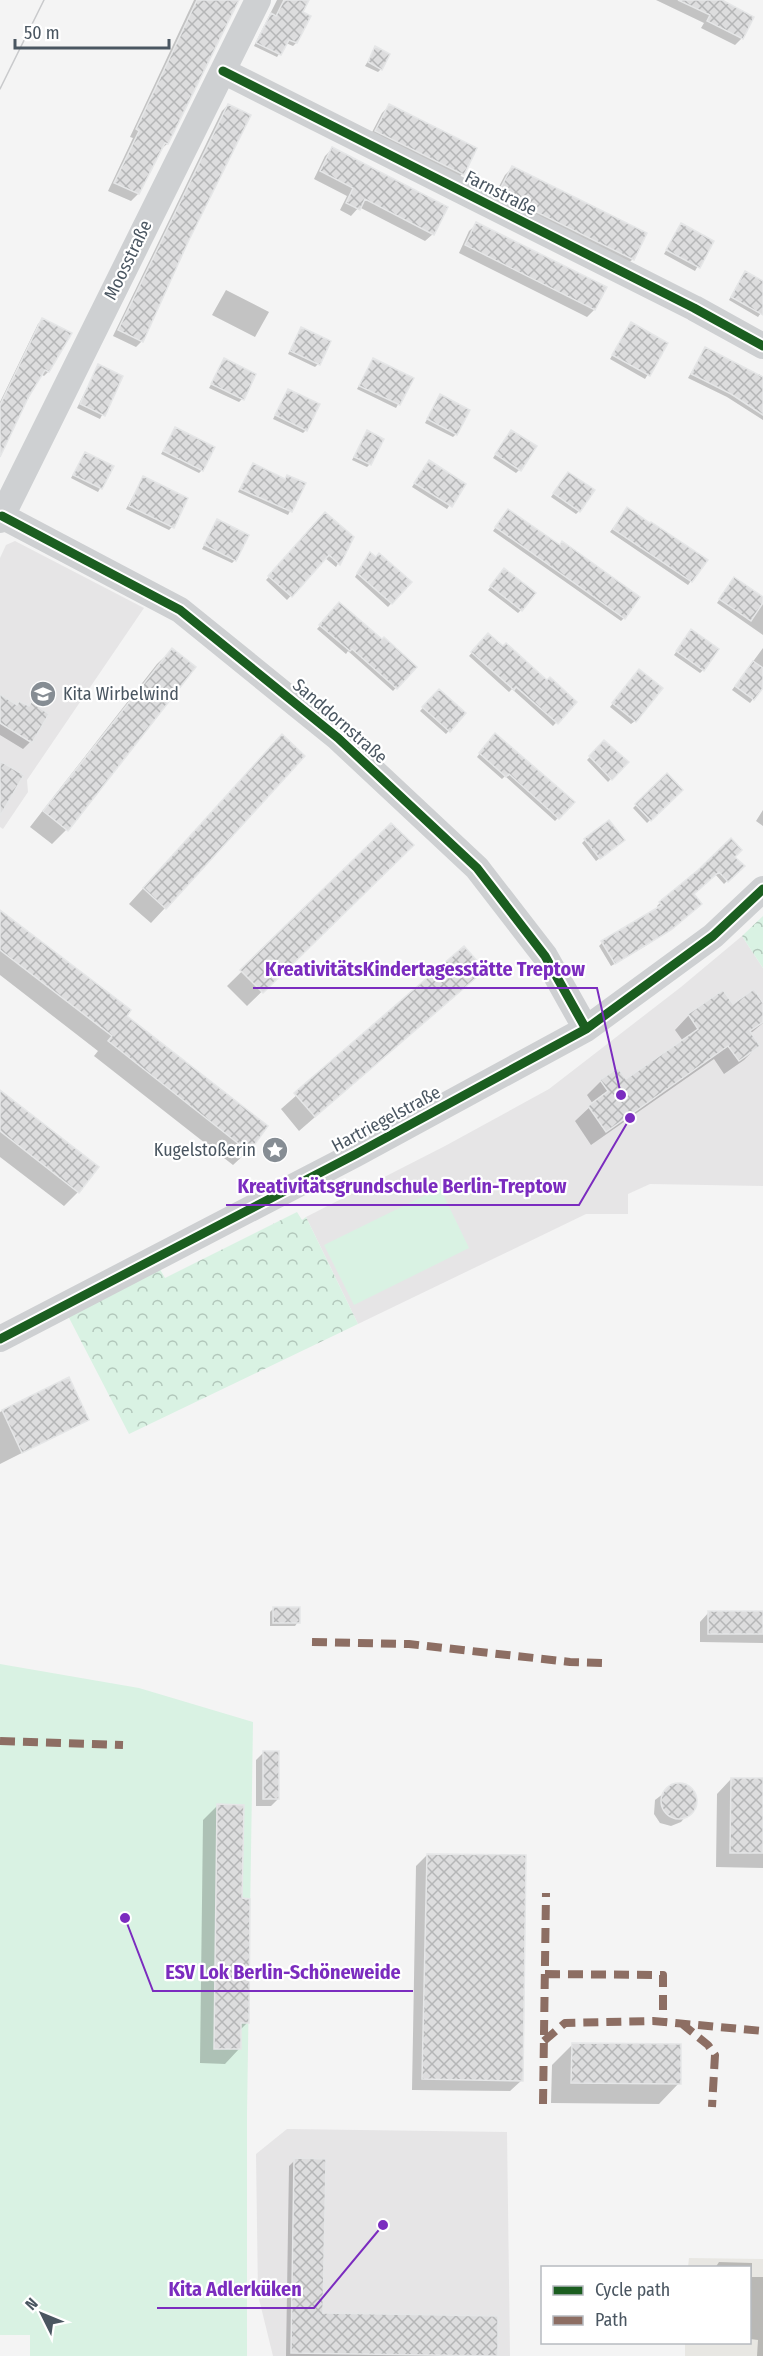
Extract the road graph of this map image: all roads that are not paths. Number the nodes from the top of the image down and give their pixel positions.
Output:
1 (258, 0) edge
2 (223, 71) junction
3 (763, 346) edge
4 (1, 518) edge
5 (763, 889) edge
6 (586, 1029) junction
7 (0, 1339) edge

1 - 2 street, Moosstraße
2 - 3 street, Farnstraße
2 - 4 street, Moosstraße
4 - 6 street, Sanddornstraße
5 - 6 street, Hartriegelstraße
6 - 7 street, Hartriegelstraße

